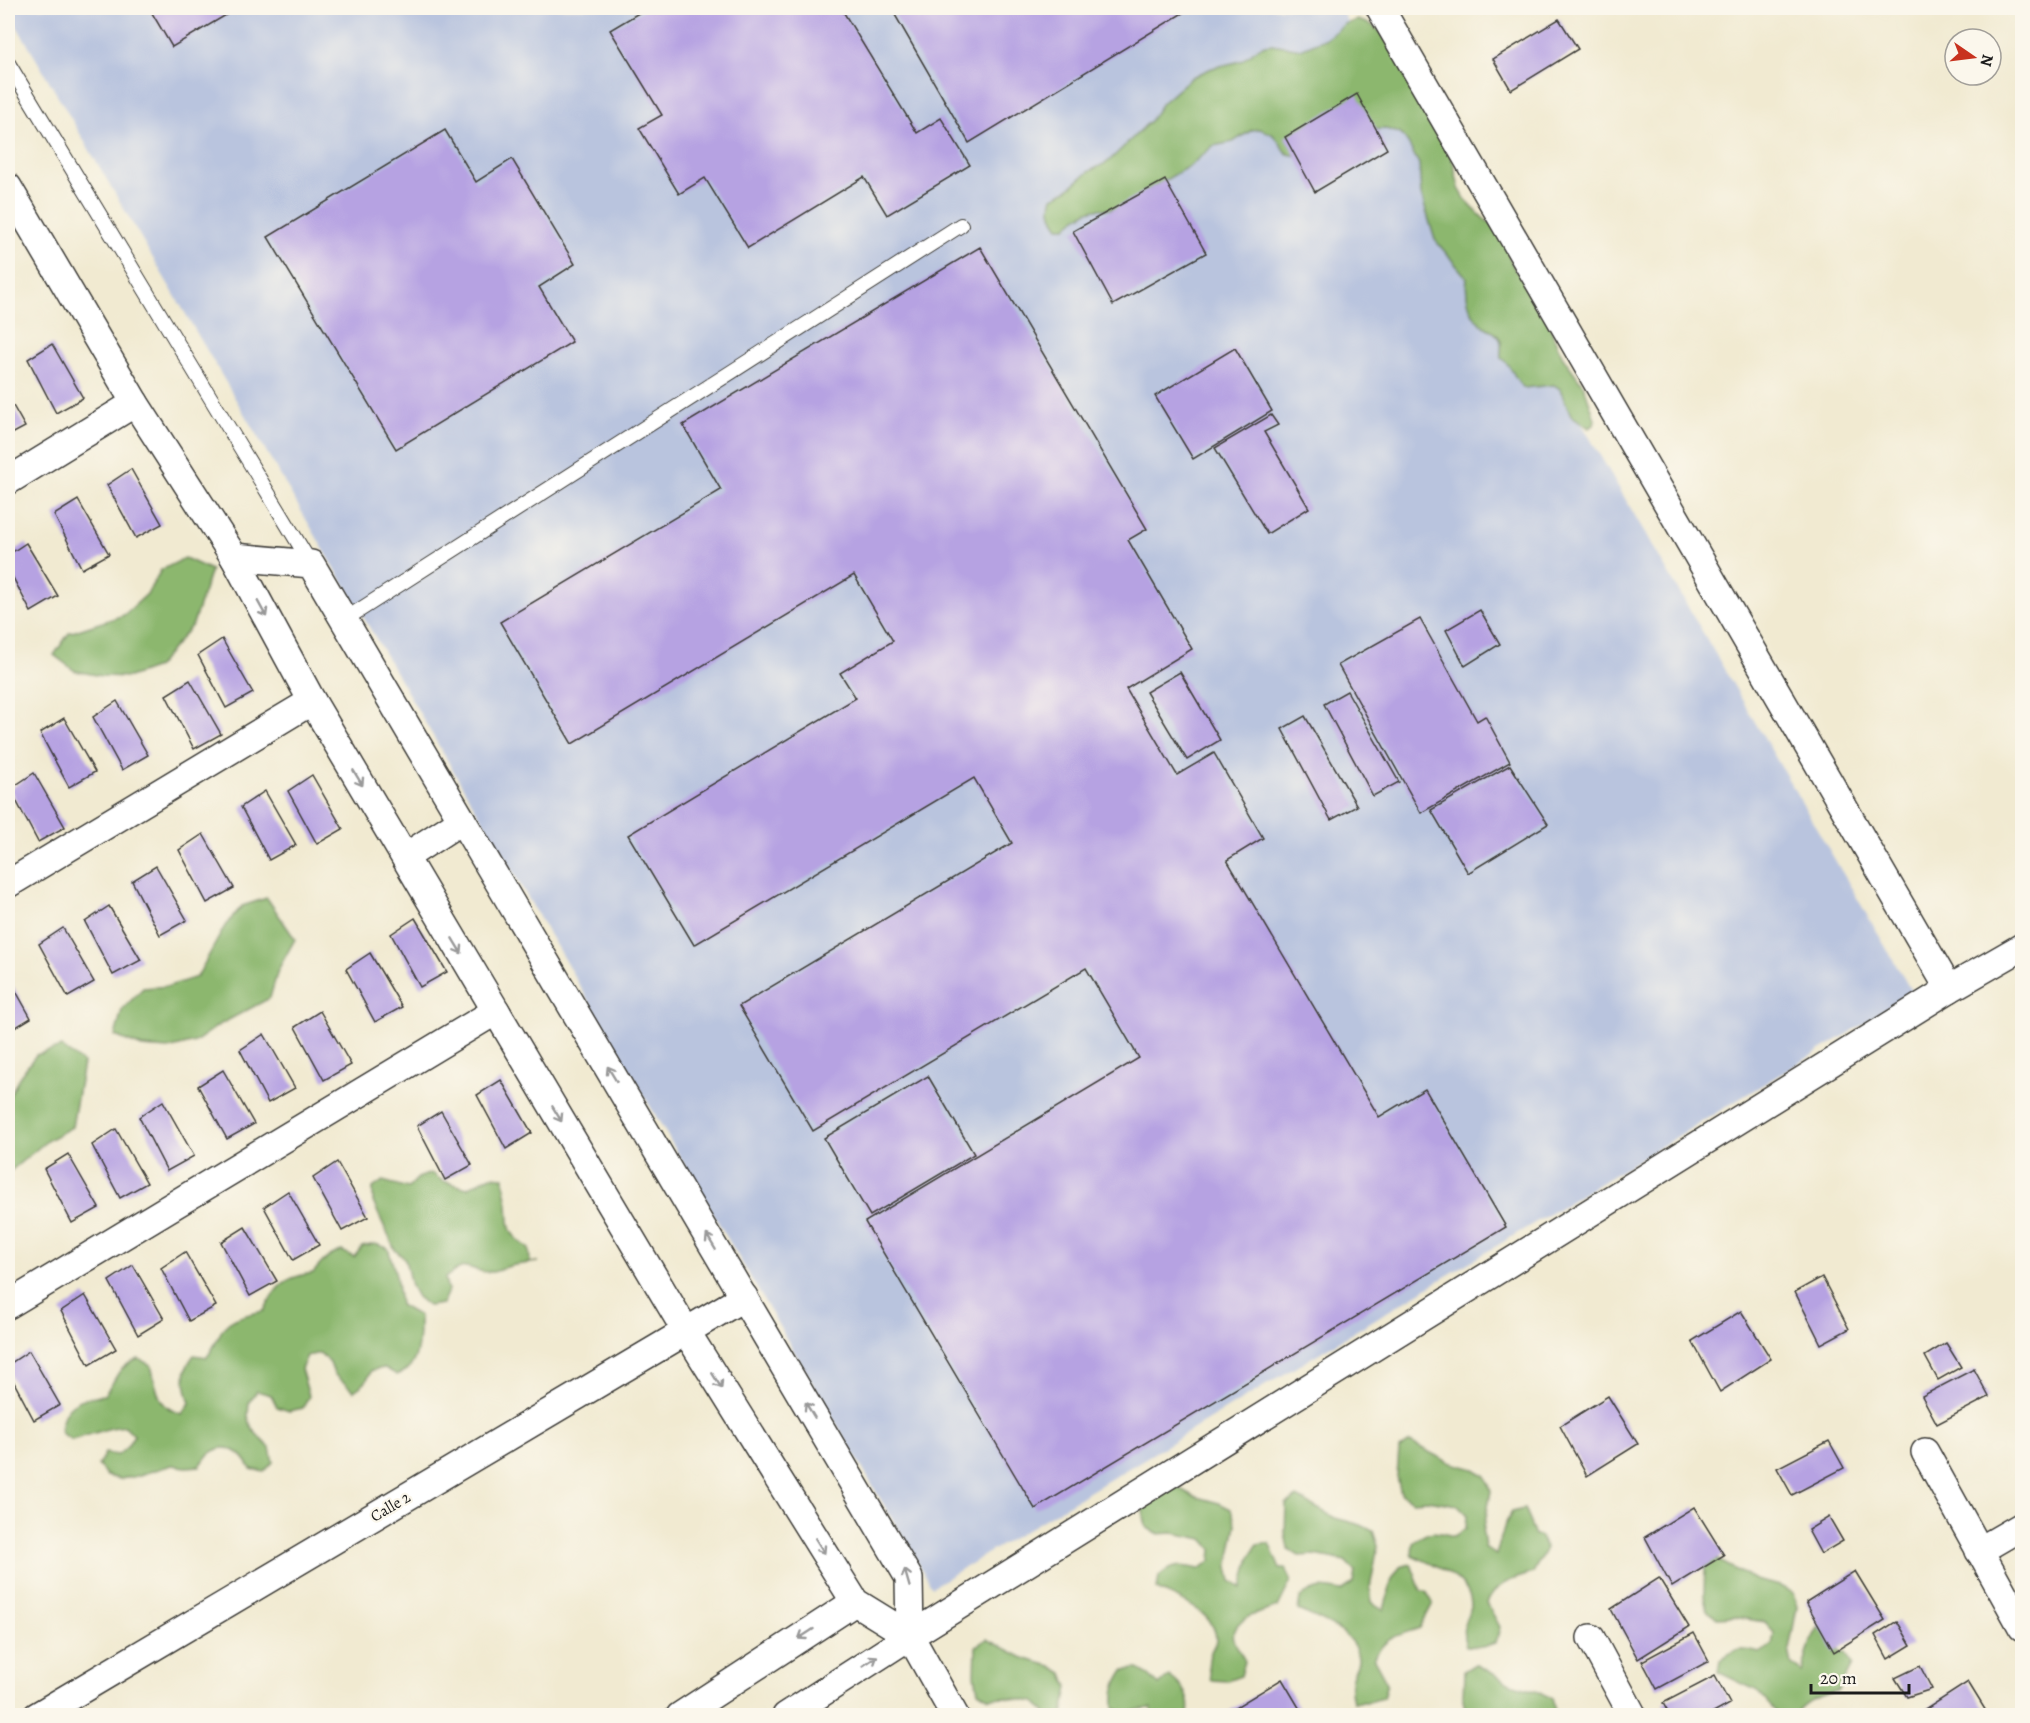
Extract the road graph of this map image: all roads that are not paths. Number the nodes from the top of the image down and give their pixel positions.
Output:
1 (1380, 8) edge
2 (8, 63) edge
3 (8, 187) edge
4 (961, 225) dead end
5 (135, 403) junction
6 (8, 480) edge
7 (234, 557) junction
8 (311, 564) junction
9 (344, 620) junction
10 (312, 701) junction
11 (462, 820) junction
12 (405, 857) junction
13 (8, 884) edge
14 (2022, 947) edge
15 (1949, 989) junction
16 (496, 1011) junction
17 (744, 1297) junction
18 (8, 1305) edge
19 (686, 1331) junction
20 (1925, 1452) dead end
21 (2022, 1526) edge
22 (1979, 1551) junction
23 (855, 1602) junction
24 (2022, 1627) edge
25 (910, 1636) junction
26 (1590, 1638) dead end
27 (37, 1716) edge
28 (680, 1716) edge
29 (786, 1716) edge
30 (955, 1716) edge
31 (1633, 1716) edge

1 - 15 street
2 - 8 lane
3 - 5 street
4 - 9 lane
5 - 6 street
5 - 7 street
7 - 8 street
7 -> 10 street
8 - 9 street
9 - 11 street
10 -> 12 street
10 - 13 street
11 - 12 street
17 -> 11 street
12 -> 16 street
14 - 15 street
15 - 25 street
16 - 18 street
16 -> 19 street
17 - 19 street, Calle 2
25 -> 17 street
19 -> 23 street
19 - 27 street, Calle 2
20 - 22 street
21 - 22 street
22 - 24 street
23 - 25 street
23 -> 28 street
29 -> 25 street
25 - 30 street
26 - 31 street

